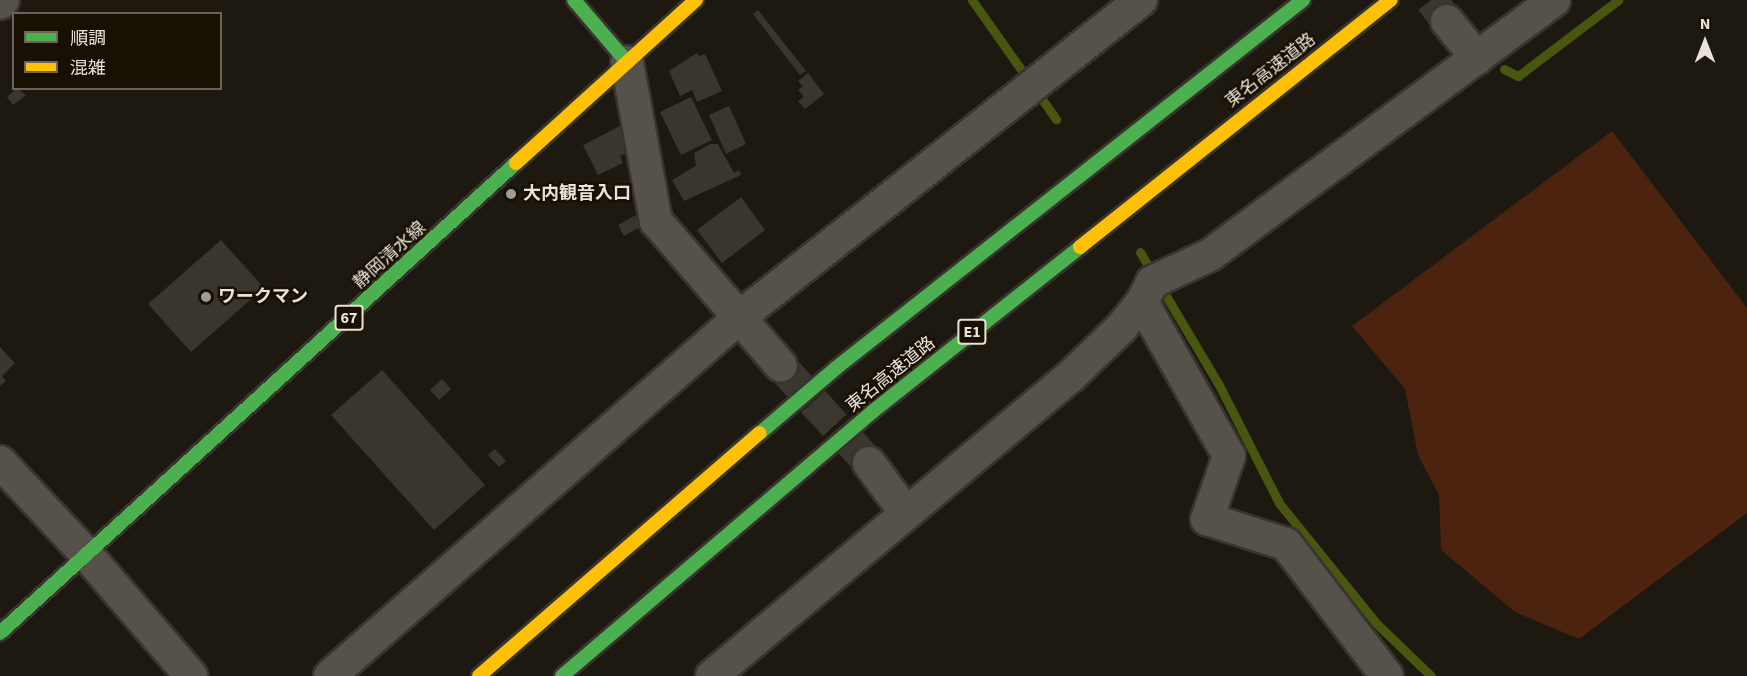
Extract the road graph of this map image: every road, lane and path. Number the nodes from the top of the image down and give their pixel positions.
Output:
1 (574, 0) edge
2 (696, 0) edge
3 (1141, 0) edge
4 (1303, 0) edge
5 (1391, 0) edge
6 (1554, 0) edge
7 (1447, 21) tunnel mouth
8 (1477, 58) junction
9 (627, 62) junction
10 (1147, 292) junction
11 (741, 316) junction
12 (781, 366) tunnel mouth
13 (0, 462) edge
14 (869, 464) tunnel mouth
15 (906, 513) junction
16 (87, 555) junction
17 (0, 633) edge
18 (191, 676) edge
19 (330, 676) edge
20 (479, 676) edge
21 (562, 676) edge
22 (712, 676) edge
23 (1387, 676) edge

1 - 9 main road
2 - 9 main road, 静岡清水線 / 67
3 - 11 street
4 - 20 main road, 東名高速道路
5 - 21 main road, 東名高速道路 / E1
6 - 8 street
7 - 8 street
8 - 10 street
9 - 11 street
9 - 16 main road, 静岡清水線 / 67
10 - 15 street
10 - 23 street
11 - 12 street
11 - 19 street
13 - 16 street
14 - 15 street
15 - 22 street
16 - 17 main road, 静岡清水線 / 67
16 - 18 street

